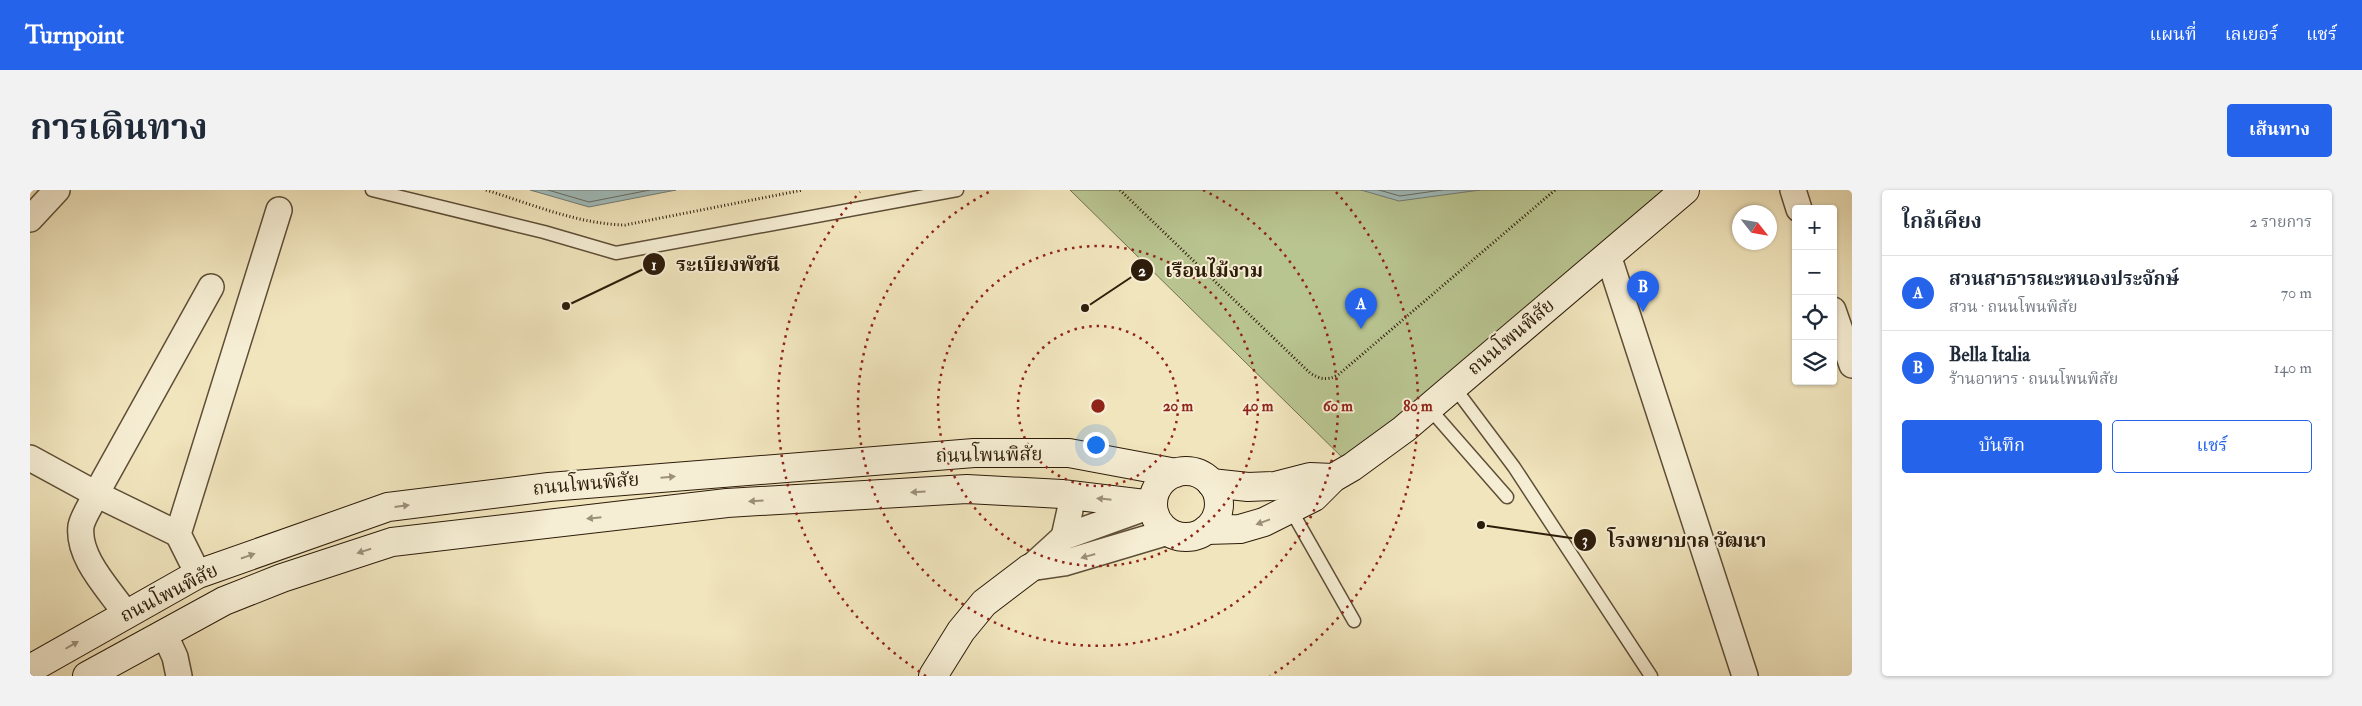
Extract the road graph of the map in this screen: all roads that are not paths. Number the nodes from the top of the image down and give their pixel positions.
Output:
1 (57, 190) edge
2 (372, 190) edge
3 (957, 190) edge
4 (1685, 190) edge
5 (1792, 190) edge
6 (1798, 205) edge
7 (279, 210) dead end
8 (30, 219) edge
9 (1608, 255) junction
10 (211, 288) dead end
11 (1837, 322) edge
12 (1852, 365) edge
13 (1454, 387) junction
14 (1429, 408) junction
15 (30, 458) edge
16 (1176, 473) junction
17 (1333, 478) junction
18 (1211, 483) junction
19 (96, 494) junction
20 (1070, 496) junction
21 (1507, 497) dead end
22 (1152, 505) junction
23 (1291, 510) junction
24 (1206, 530) junction
25 (1168, 532) junction
26 (178, 534) junction
27 (1064, 538) junction
28 (1030, 568) junction
29 (198, 574) junction
30 (126, 614) junction
31 (1354, 621) dead end
32 (164, 633) junction
33 (30, 669) edge
34 (86, 676) edge
35 (179, 676) edge
36 (932, 676) edge
37 (1651, 676) edge
38 (1745, 676) edge

1 - 8 street
2 - 3 lane
4 - 9 street, ถนนโพนพิสัย
5 - 6 street
7 - 26 street
9 - 13 street, ถนนโพนพิสัย
9 - 38 street
10 - 19 street
11 - 12 street
13 - 14 street, ถนนโพนพิสัย
13 - 37 lane
14 - 17 street, ถนนโพนพิสัย
14 - 21 lane
15 - 19 street
16 - 18 street
16 - 22 street
29 -> 16 street, ถนนโพนพิสัย
17 - 18 street
17 - 23 street, ถนนโพนพิสัย
18 - 24 street
19 - 26 street
19 - 30 street
22 -> 20 street, ถนนโพนพิสัย
20 - 27 street
20 -> 32 street, ถนนโพนพิสัย
22 - 25 street
22 - 27 street
23 -> 24 street, ถนนโพนพิสัย
23 - 31 lane
24 - 25 street
25 -> 28 street
26 - 29 street
27 - 28 street
28 - 36 street
29 - 30 street, ถนนโพนพิสัย
33 -> 30 street, ถนนโพนพิสัย
32 - 34 street, ถนนโพนพิสัย
32 - 35 street

